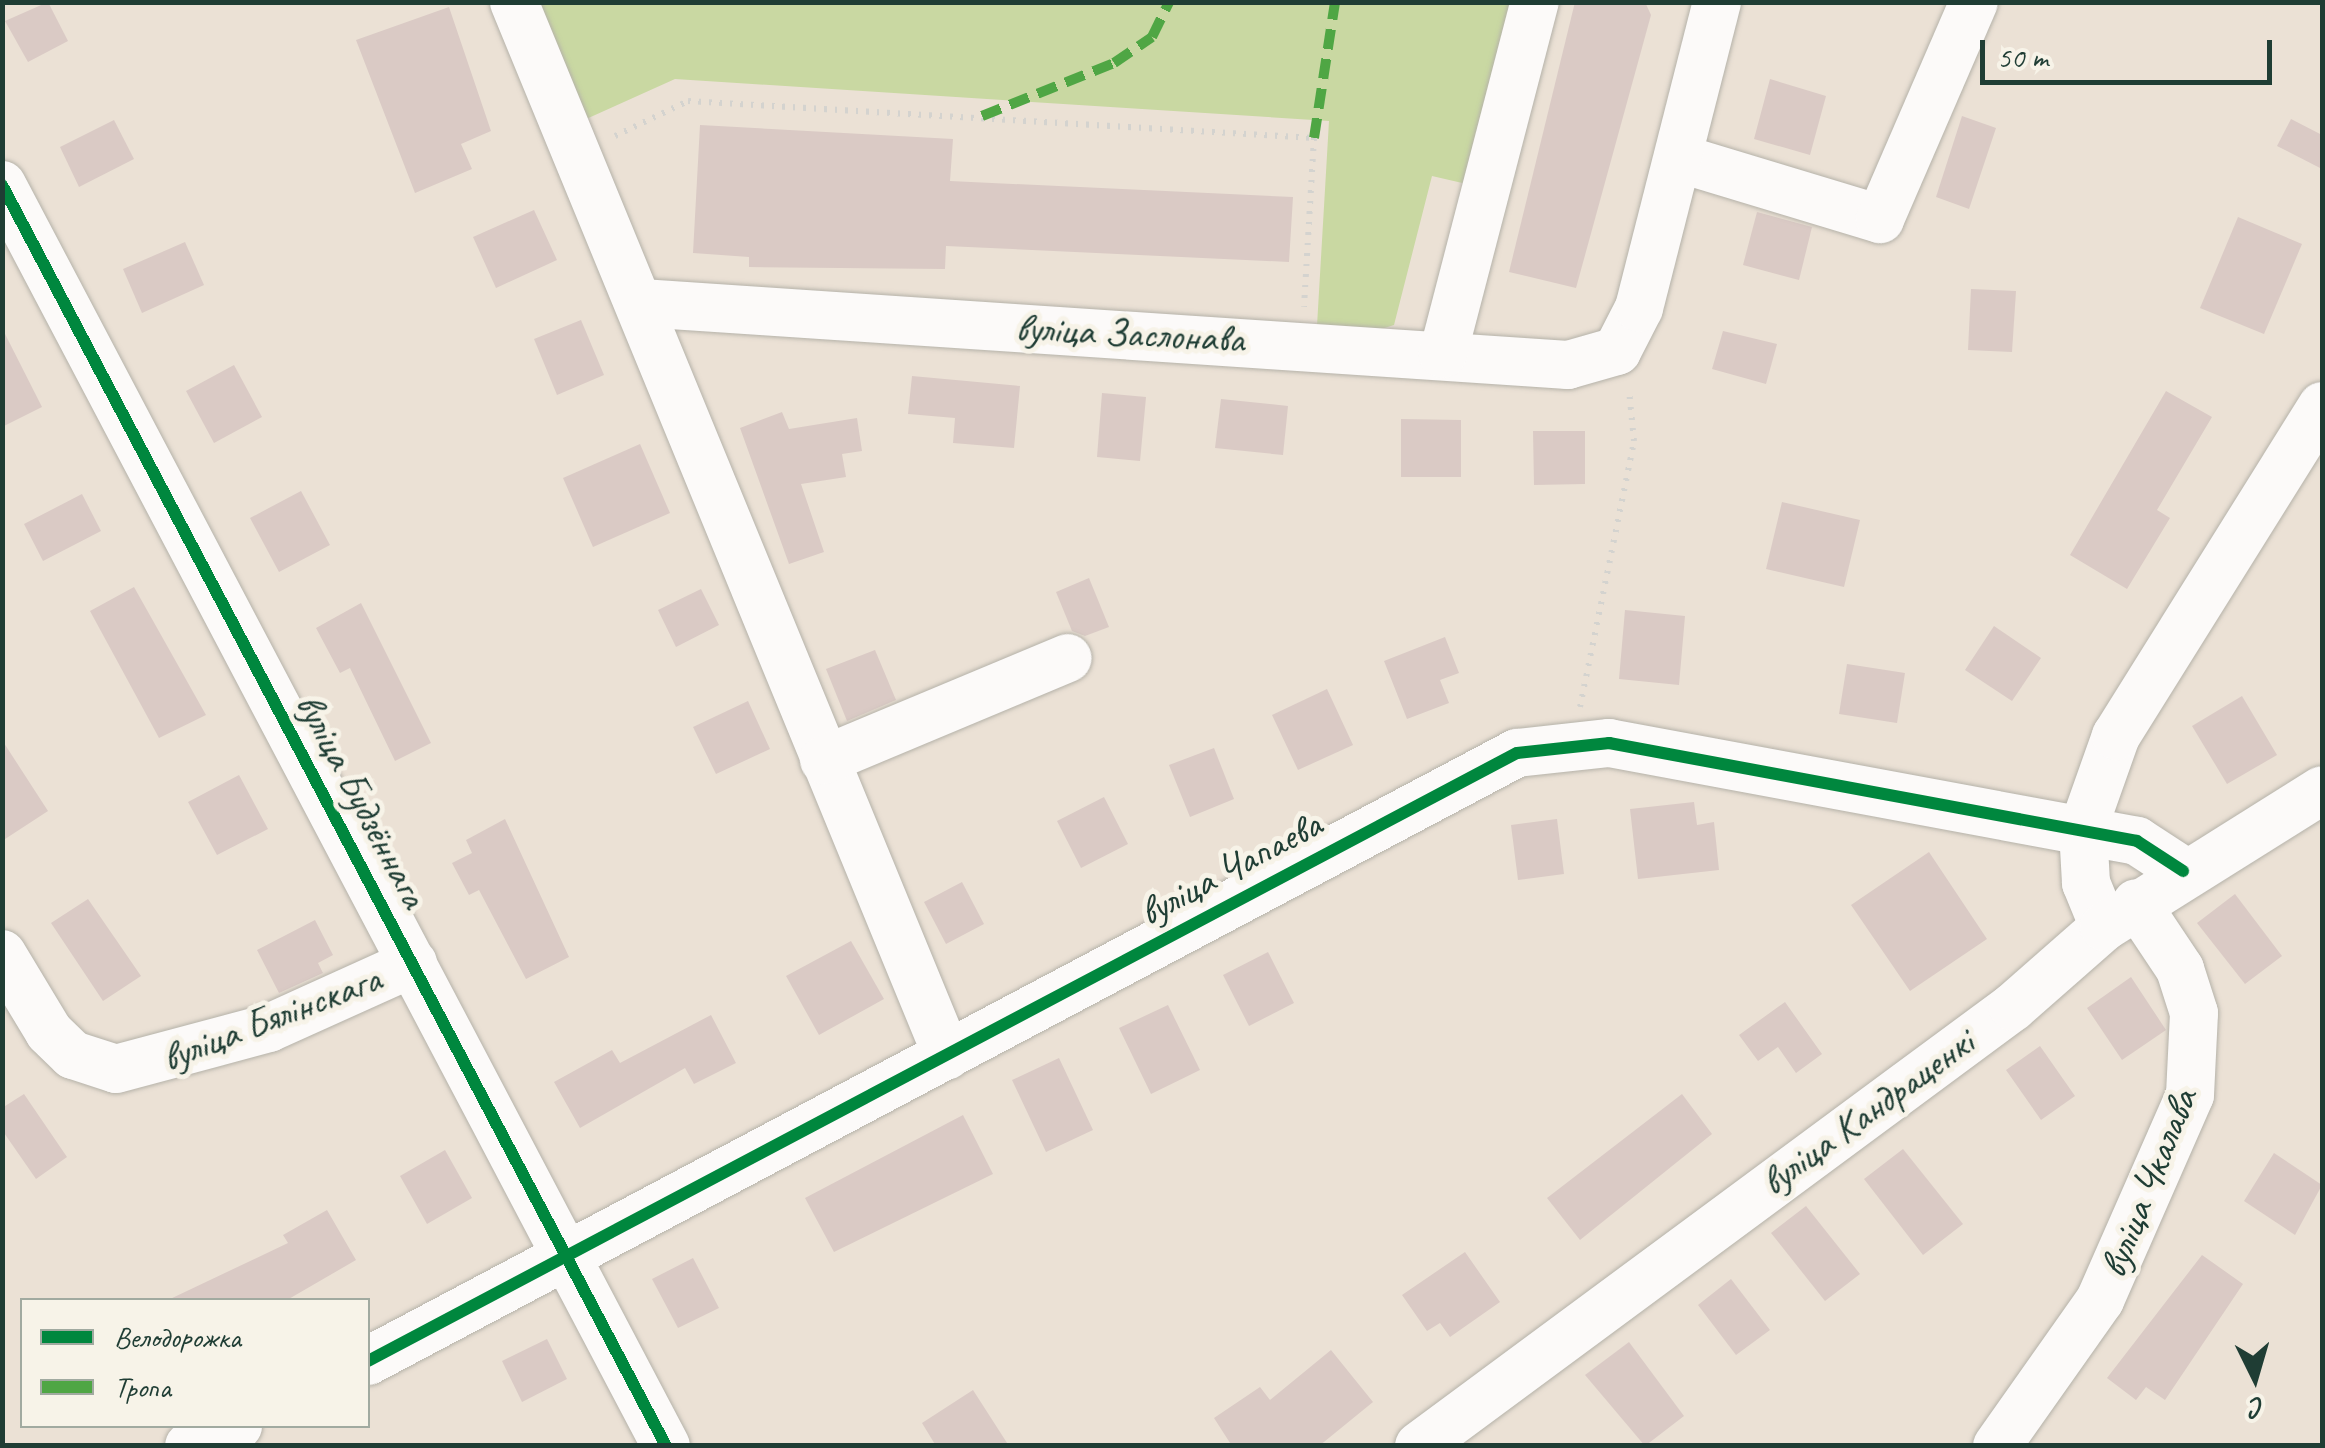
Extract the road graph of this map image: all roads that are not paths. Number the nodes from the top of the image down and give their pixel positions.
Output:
1 (514, 2) edge
2 (1534, 2) edge
3 (1717, 2) edge
4 (1974, 2) edge
5 (1678, 158) junction
6 (2, 185) edge
7 (641, 303) junction
8 (1443, 354) junction
9 (2322, 406) edge
10 (1068, 658) dead end
11 (824, 760) junction
12 (2322, 790) edge
13 (2083, 829) junction
14 (2183, 870) junction
15 (2120, 915) junction
16 (2, 954) edge
17 (413, 962) junction
18 (947, 1055) junction
19 (566, 1256) junction
20 (370, 1360) edge
21 (233, 1428) edge
22 (189, 1446) edge
23 (666, 1446) edge
24 (1419, 1446) edge
25 (1997, 1446) edge

1 - 7 street
2 - 8 street
3 - 5 street
4 - 5 street
5 - 8 street, вуліца Заслонава
6 - 17 street, вуліца Будзённага
7 - 8 street, вуліца Заслонава
7 - 11 street
9 - 13 street
10 - 11 street
11 - 18 street
12 - 14 street, вуліца Кандраценкі
13 - 14 street, вуліца Чапаева
13 - 15 street, вуліца Чкалава
13 - 18 street, вуліца Чапаева
14 - 15 street, вуліца Кандраценкі
15 - 24 street, вуліца Кандраценкі
15 - 25 street, вуліца Чкалава
16 - 17 street, вуліца Бялінскага
17 - 19 street, вуліца Будзённага
18 - 19 street, вуліца Чапаева
19 - 20 street, вуліца Чапаева
19 - 23 street, вуліца Будзённага
21 - 22 street

